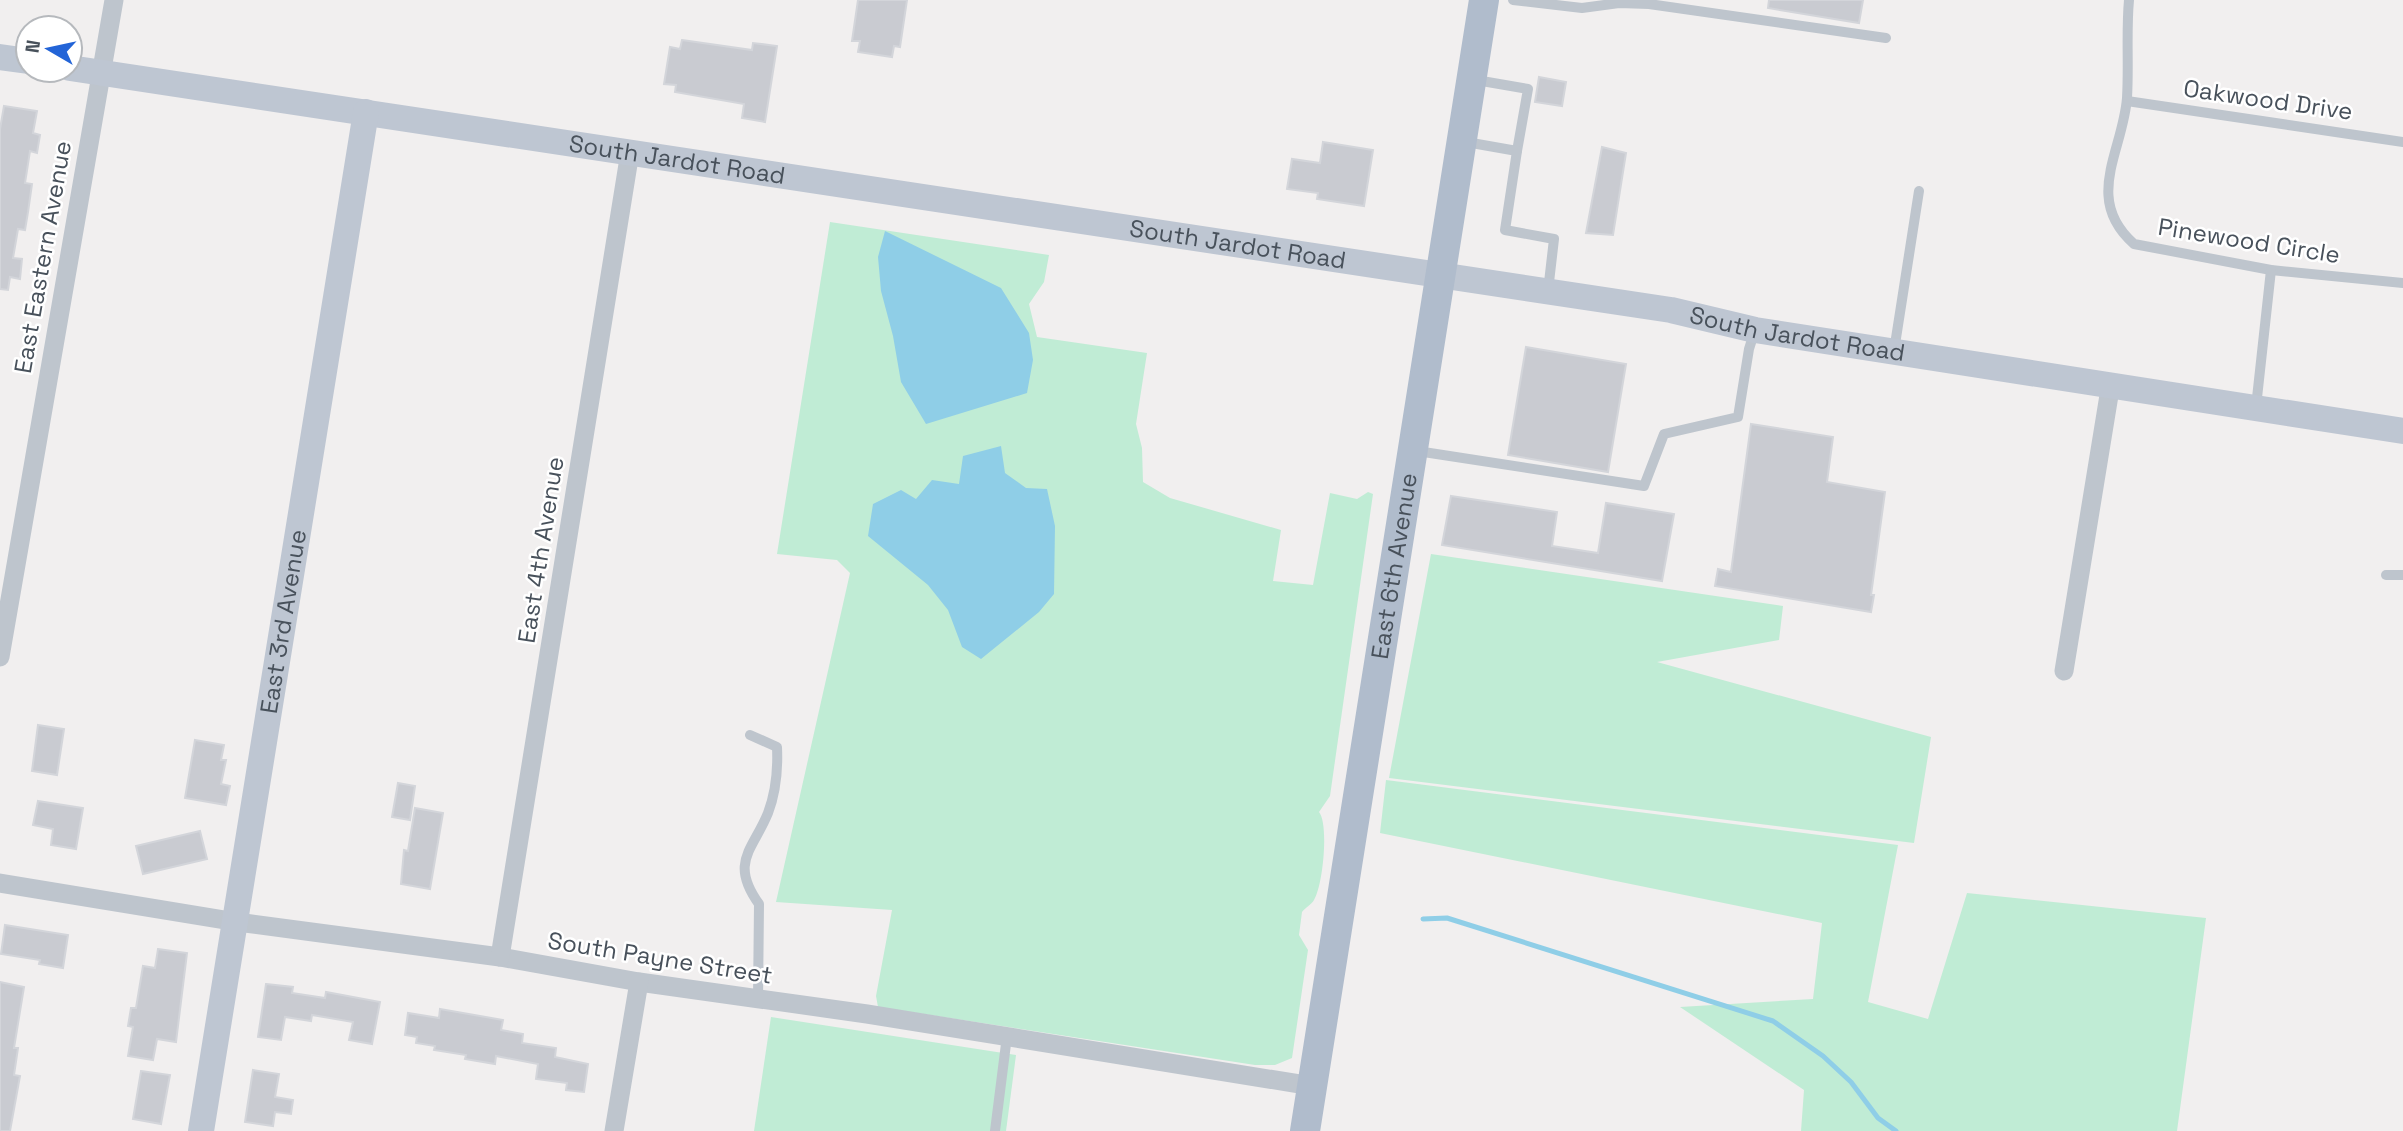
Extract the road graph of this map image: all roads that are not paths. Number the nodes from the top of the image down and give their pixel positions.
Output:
1 (114, 0) edge
2 (1484, 0) edge
3 (1513, 0) edge
4 (2129, 0) edge
5 (1553, 2) edge
6 (1886, 38) dead end
7 (84, 70) edge
8 (100, 72) junction
9 (1472, 79) junction
10 (2127, 101) junction
11 (366, 112) junction
12 (1463, 141) junction
13 (2403, 142) edge
14 (1517, 151) junction
15 (630, 152) junction
16 (1919, 191) dead end
17 (2271, 270) junction
18 (1443, 275) junction
19 (2403, 283) edge
20 (1548, 291) junction
21 (1755, 330) junction
22 (1894, 351) junction
23 (2111, 383) junction
24 (2256, 408) junction
25 (2403, 431) edge
26 (1414, 450) junction
27 (2386, 575) dead end
28 (2403, 575) edge
29 (0, 657) edge
30 (2064, 671) dead end
31 (750, 735) dead end
32 (0, 883) edge
33 (237, 922) junction
34 (500, 957) junction
35 (639, 982) junction
36 (758, 998) junction
37 (1007, 1036) junction
38 (1312, 1086) junction
39 (201, 1131) edge
40 (614, 1131) edge
41 (995, 1131) edge
42 (1305, 1131) edge

1 - 8 street, East Eastern Avenue
2 - 9 main road, East 6th Avenue
3 - 5 lane
4 - 10 lane, Pinewood Circle
5 - 6 lane
7 - 8 street, South Jardot Road
8 - 11 street, South Jardot Road
8 - 29 street, East Eastern Avenue
9 - 12 main road, East 6th Avenue
9 - 14 lane
10 - 13 lane, Oakwood Drive
10 - 17 lane, Pinewood Circle
11 - 15 street, South Jardot Road
11 - 33 street, East 3rd Avenue
12 - 14 lane
12 - 18 main road, East 6th Avenue
14 - 20 lane
15 - 18 street, South Jardot Road
15 - 34 street, East 4th Avenue
16 - 22 lane
17 - 19 lane, Pinewood Circle
17 - 24 lane
18 - 20 street, South Jardot Road
18 - 26 main road, East 6th Avenue
20 - 21 street, South Jardot Road
21 - 22 street, South Jardot Road
21 - 26 lane
22 - 23 street, South Jardot Road
23 - 24 street, South Jardot Road
23 - 30 street
24 - 25 street, South Jardot Road
26 - 38 main road, East 6th Avenue
27 - 28 lane
31 - 36 lane
32 - 33 street, South Payne Street
33 - 34 street, South Payne Street
33 - 39 street, East 3rd Avenue
34 - 35 street, South Payne Street
35 - 36 street, South Payne Street
35 - 40 street
36 - 37 street, South Payne Street
37 - 38 street, South Payne Street
37 - 41 lane
38 - 42 main road, East 6th Avenue

